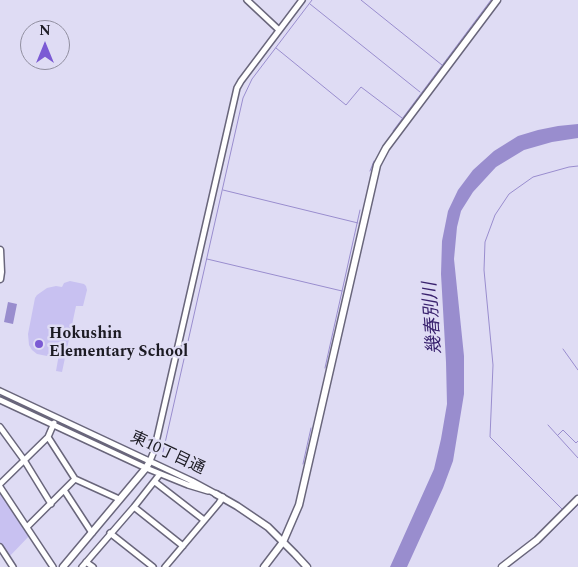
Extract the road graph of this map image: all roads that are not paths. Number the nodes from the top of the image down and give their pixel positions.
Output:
1 (247, 0) edge
2 (302, 0) edge
3 (498, 0) edge
4 (279, 30) junction
5 (0, 250) edge
6 (0, 278) edge
7 (0, 392) edge
8 (1, 402) edge
9 (56, 418) junction
10 (53, 424) junction
11 (0, 427) edge
12 (48, 438) junction
13 (24, 460) junction
14 (150, 461) junction
15 (146, 468) junction
16 (160, 474) junction
17 (75, 479) junction
18 (155, 482) junction
19 (0, 485) edge
20 (64, 490) junction
21 (219, 495) junction
22 (119, 499) junction
23 (578, 499) edge
24 (51, 504) junction
25 (134, 507) junction
26 (204, 520) junction
27 (27, 527) junction
28 (92, 533) junction
29 (110, 533) junction
30 (283, 542) junction
31 (183, 546) junction
32 (0, 547) edge
33 (86, 562) junction
34 (14, 567) edge
35 (53, 567) edge
36 (63, 567) edge
37 (82, 567) edge
38 (93, 567) edge
39 (153, 567) edge
40 (165, 567) edge
41 (264, 567) edge
42 (307, 567) edge
43 (502, 567) edge

1 - 4 street
2 - 4 street
3 - 30 street
4 - 14 street
5 - 6 street
7 - 9 street, 東10丁目通
8 - 10 street
9 - 10 street
9 - 14 street, 東10丁目通
10 - 12 street
10 - 15 street
11 - 13 street
12 - 13 street
12 - 17 street
13 - 19 street
13 - 24 street
14 - 15 street
14 - 21 street, 東10丁目通
15 - 16 street
15 - 22 street
16 - 18 street
16 - 21 street
17 - 20 street
17 - 22 street
18 - 25 street
18 - 26 street
19 - 27 street
20 - 24 street
20 - 28 street
21 - 26 street
21 - 30 street, 東10丁目通
22 - 28 street
23 - 43 street
24 - 27 street
25 - 29 street
25 - 31 street
26 - 31 street
27 - 35 street
28 - 36 street
29 - 33 street
29 - 39 street
30 - 41 street
30 - 42 street, 東10丁目通
31 - 40 street
32 - 34 street
33 - 37 street
33 - 38 street

